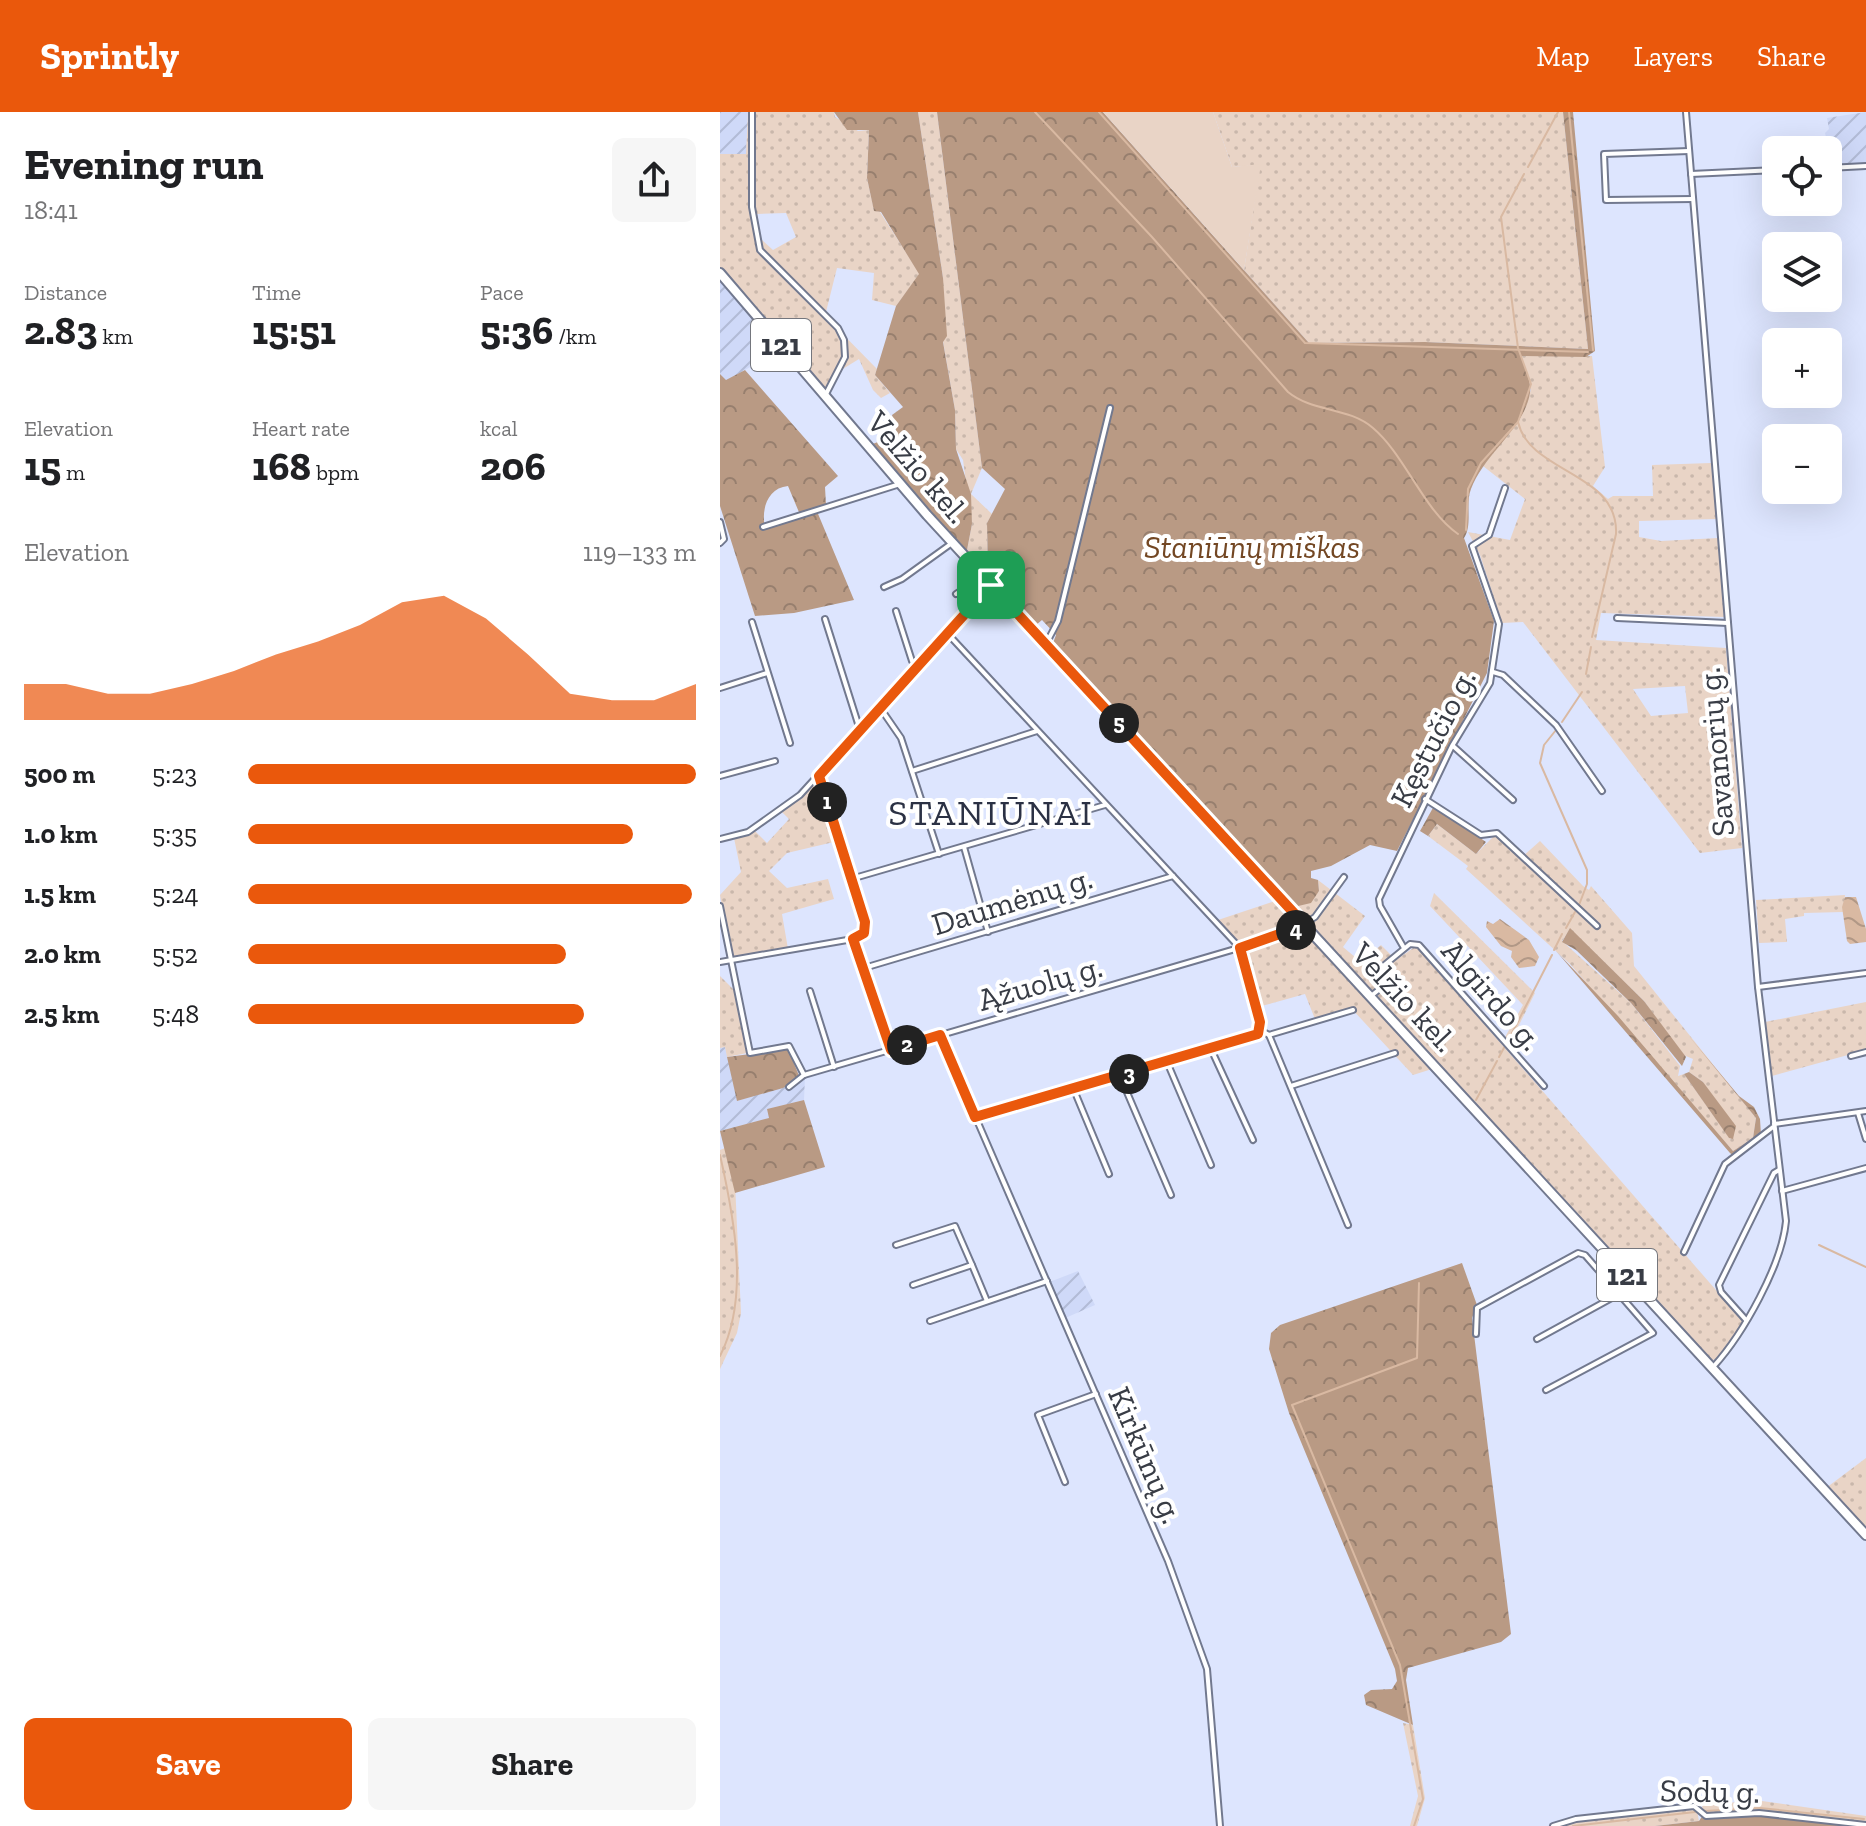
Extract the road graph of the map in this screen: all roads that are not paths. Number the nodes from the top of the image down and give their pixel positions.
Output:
1 (752, 112) edge
2 (1686, 112) edge
3 (1689, 151) junction
4 (1866, 166) edge
5 (1842, 167) edge
6 (1762, 171) edge
7 (1691, 174) junction
8 (1693, 199) junction
9 (720, 273) edge
10 (824, 396) junction
11 (1110, 408) dead end
12 (900, 484) junction
13 (1505, 488) dead end
14 (720, 522) edge
15 (763, 527) dead end
16 (720, 543) edge
17 (953, 543) junction
18 (983, 576) junction
19 (991, 585) junction
20 (884, 587) dead end
21 (956, 594) dead end
22 (896, 611) dead end
23 (1617, 618) dead end
24 (825, 619) dead end
25 (752, 622) dead end
26 (1728, 623) junction
27 (947, 633) junction
28 (1046, 644) junction
29 (917, 667) junction
30 (1493, 672) junction
31 (767, 673) junction
32 (720, 688) edge
33 (880, 709) junction
34 (860, 730) junction
35 (1037, 731) junction
36 (790, 743) dead end
37 (1452, 746) junction
38 (775, 761) dead end
39 (912, 771) junction
40 (720, 776) edge
41 (819, 776) junction
42 (1602, 791) dead end
43 (1425, 799) junction
44 (1513, 800) dead end
45 (1105, 805) junction
46 (720, 839) edge
47 (964, 847) junction
48 (939, 854) junction
49 (1173, 876) junction
50 (1344, 877) dead end
51 (851, 879) junction
52 (720, 906) edge
53 (1305, 925) junction
54 (1597, 926) dead end
55 (988, 932) junction
56 (853, 939) junction
57 (1240, 948) junction
58 (1404, 948) junction
59 (731, 959) junction
60 (720, 962) edge
61 (864, 968) junction
62 (1866, 973) edge
63 (1758, 987) junction
64 (810, 991) dead end
65 (1371, 996) junction
66 (1353, 1010) dead end
67 (1260, 1030) junction
68 (940, 1035) junction
69 (1269, 1035) junction
70 (1211, 1049) junction
71 (891, 1050) junction
72 (1866, 1052) edge
73 (1395, 1053) dead end
74 (1851, 1056) dead end
75 (1167, 1062) junction
76 (834, 1067) junction
77 (804, 1075) junction
78 (1120, 1076) junction
79 (1291, 1086) junction
80 (1544, 1086) dead end
81 (789, 1087) dead end
82 (1074, 1090) junction
83 (1866, 1111) edge
84 (1858, 1113) junction
85 (975, 1117) junction
86 (1774, 1125) junction
87 (1866, 1139) edge
88 (1253, 1140) dead end
89 (1211, 1165) dead end
90 (1866, 1168) edge
91 (1779, 1170) junction
92 (1109, 1174) dead end
93 (1782, 1191) junction
94 (1171, 1195) dead end
95 (1348, 1225) dead end
96 (896, 1245) dead end
97 (1684, 1252) dead end
98 (972, 1265) junction
99 (1621, 1269) junction
100 (1608, 1280) junction
101 (1047, 1281) junction
102 (913, 1285) dead end
103 (1620, 1294) junction
104 (987, 1301) junction
105 (1746, 1320) junction
106 (930, 1321) dead end
107 (1476, 1334) dead end
108 (1537, 1339) dead end
109 (1713, 1368) junction
110 (1546, 1390) dead end
111 (1096, 1394) junction
112 (1065, 1482) dead end
113 (1866, 1534) edge
114 (1866, 1825) edge
115 (1220, 1826) edge
116 (1553, 1826) edge

1 - 10 street
2 - 3 street, Savanorių g.
3 - 7 street, Savanorių g.
3 - 8 street
4 - 5 street
6 - 7 street
7 - 8 street, Savanorių g.
8 - 26 street, Savanorių g.
9 - 10 main road, Velžio kel. / 121
10 - 12 main road, Velžio kel. / 121
11 - 28 street
12 - 15 street
12 - 17 main road, Velžio kel. / 121
13 - 30 street, Kęstučio g.
14 - 16 street
17 - 18 main road, Velžio kel. / 121
17 - 20 street
18 - 19 main road, Velžio kel. / 121
18 - 21 street
19 - 27 street
19 - 28 main road, Velžio kel. / 121
22 - 29 street
23 - 26 street
24 - 34 street
25 - 31 street
26 - 63 street, Savanorių g.
27 - 29 street
27 - 35 street
28 - 53 main road, Velžio kel. / 121
29 - 33 street
30 - 37 street, Kęstučio g.
30 - 42 street
31 - 32 street
31 - 36 street
33 - 34 street
33 - 39 street
34 - 41 street
35 - 39 street
35 - 45 street
37 - 43 street, Kęstučio g.
37 - 44 street
38 - 40 street
39 - 48 street
41 - 46 street
41 - 51 street
43 - 54 street
43 - 58 street, Kęstučio g.
45 - 47 street
45 - 49 street
47 - 48 street
47 - 55 street
48 - 51 street
49 - 55 street, Daumėnų g.
49 - 57 street
50 - 53 street
51 - 56 street
52 - 59 street
53 - 57 street, Ąžuolų g.
53 - 65 main road, Velžio kel. / 121
55 - 61 street, Daumėnų g.
56 - 59 street
56 - 61 street
57 - 67 street
57 - 68 street, Ąžuolų g.
58 - 65 street
58 - 80 street, Algirdo g.
59 - 60 street
59 - 77 street
61 - 71 street
62 - 63 street
63 - 86 street, Savanorių g.
64 - 76 street
65 - 99 main road, Velžio kel. / 121
66 - 69 street
67 - 69 street
67 - 70 street
68 - 71 street, Ąžuolų g.
68 - 85 street, Kirkūnų g.
69 - 79 street
70 - 75 street
70 - 88 street
71 - 76 street, Ąžuolų g.
72 - 74 street
73 - 79 street
75 - 78 street
75 - 89 street
76 - 77 street, Ąžuolų g.
77 - 81 street, Ąžuolų g.
78 - 82 street
78 - 94 street
79 - 95 street
82 - 85 street
82 - 92 street
83 - 84 street
84 - 86 street
84 - 87 street
85 - 101 street, Kirkūnų g.
86 - 91 street, Savanorių g.
86 - 97 street
90 - 93 street
91 - 93 street, Savanorių g.
91 - 105 street
93 - 105 street, Savanorių g.
96 - 98 street
98 - 102 street
98 - 104 street
99 - 100 street
99 - 109 main road, Velžio kel. / 121
100 - 103 street
100 - 107 street
101 - 104 street
101 - 111 street, Kirkūnų g.
103 - 108 street
103 - 110 street
104 - 106 street
105 - 109 street, Savanorių g.
109 - 113 main road, Velžio kel. / 121
111 - 112 street
111 - 115 street, Kirkūnų g.
114 - 116 street, Sodų g.

